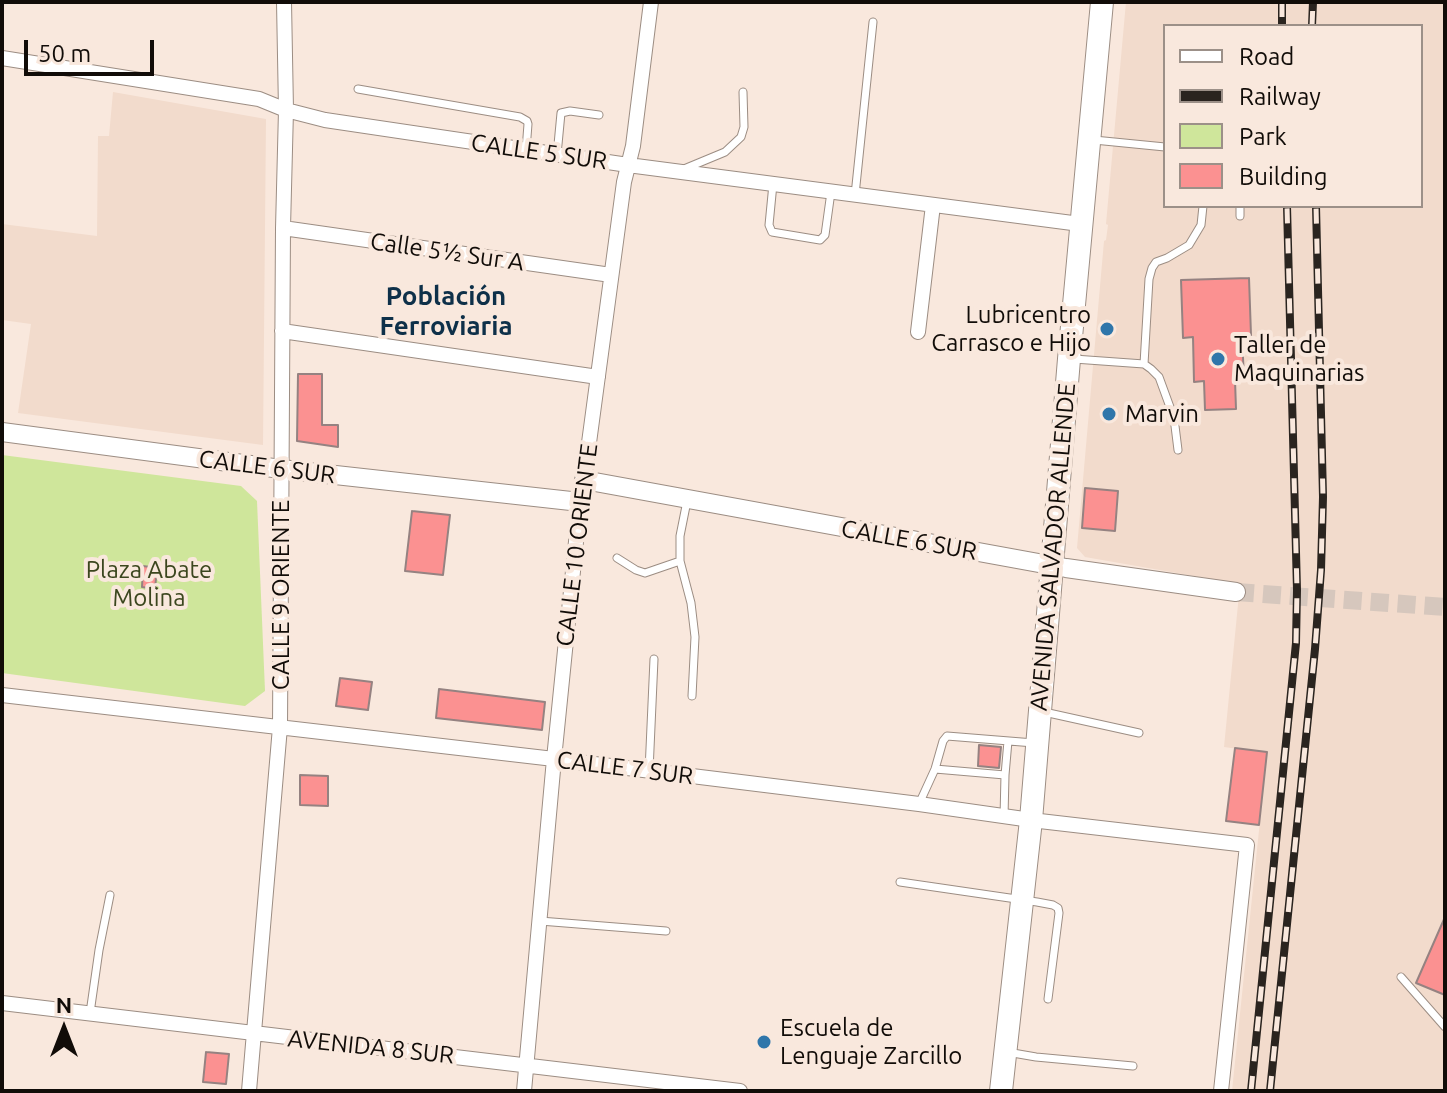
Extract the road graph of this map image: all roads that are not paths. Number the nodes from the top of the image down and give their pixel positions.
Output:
1 (284, 2) edge
2 (651, 2) edge
3 (1102, 2) edge
4 (873, 22) dead end
5 (2, 58) edge
6 (358, 89) dead end
7 (743, 92) dead end
8 (286, 110) junction
9 (599, 115) dead end
10 (1088, 140) junction
11 (1163, 147) edge
12 (526, 150) junction
13 (557, 155) junction
14 (628, 165) junction
15 (678, 171) junction
16 (773, 184) junction
17 (831, 192) junction
18 (855, 195) junction
19 (933, 205) junction
20 (1203, 208) edge
21 (1240, 208) edge
22 (1240, 216) dead end
23 (1080, 224) junction
24 (283, 228) junction
25 (611, 275) junction
26 (282, 331) junction
27 (918, 332) dead end
28 (1069, 359) junction
29 (1144, 364) junction
30 (598, 377) junction
31 (2, 432) edge
32 (1178, 450) dead end
33 (281, 469) junction
34 (584, 480) junction
35 (687, 499) junction
36 (580, 502) junction
37 (617, 558) dead end
38 (680, 561) junction
39 (1051, 565) junction
40 (1236, 592) tunnel mouth
41 (654, 659) dead end
42 (2, 695) edge
43 (692, 696) dead end
44 (1039, 711) junction
45 (280, 727) junction
46 (1139, 733) dead end
47 (1008, 741) junction
48 (1037, 743) junction
49 (554, 759) junction
50 (935, 769) junction
51 (649, 771) junction
52 (1005, 775) junction
53 (919, 804) junction
54 (1004, 817) junction
55 (1031, 820) junction
56 (900, 882) dead end
57 (110, 895) dead end
58 (1022, 900) junction
59 (540, 921) junction
60 (666, 931) dead end
61 (1401, 977) dead end
62 (1048, 999) dead end
63 (2, 1003) edge
64 (90, 1013) junction
65 (1445, 1027) edge
66 (254, 1034) junction
67 (1005, 1051) junction
68 (526, 1064) junction
69 (1133, 1066) dead end
70 (249, 1091) edge
71 (524, 1091) edge
72 (740, 1091) edge
73 (1001, 1091) edge
74 (1221, 1091) edge

1 - 8 street, CALLE 9 ORIENTE
2 - 14 street, CALLE 10 ORIENTE
3 - 10 main road, AVENIDA SALVADOR ALLENDE
4 - 18 lane
5 - 8 street, CALLE 5 SUR
6 - 12 lane
7 - 15 lane
8 - 12 street, CALLE 5 SUR
8 - 24 street, CALLE 9 ORIENTE
9 - 13 lane
10 - 11 lane
10 - 23 main road, AVENIDA SALVADOR ALLENDE
12 - 13 street, CALLE 5 SUR
13 - 14 street, CALLE 5 SUR
14 - 15 street, CALLE 5 SUR
14 - 25 street, CALLE 10 ORIENTE
15 - 16 street, CALLE 5 SUR
16 - 17 street, CALLE 5 SUR
16 - 17 lane
17 - 18 street, CALLE 5 SUR
18 - 19 street, CALLE 5 SUR
19 - 23 street, CALLE 5 SUR
19 - 27 street
20 - 29 lane
21 - 22 lane
23 - 28 main road, AVENIDA SALVADOR ALLENDE
24 - 25 street, Calle 5½ Sur A
24 - 26 street, CALLE 9 ORIENTE
25 - 30 street, CALLE 10 ORIENTE
26 - 30 street
26 - 33 street, CALLE 9 ORIENTE
28 - 29 lane
28 - 39 main road, AVENIDA SALVADOR ALLENDE
29 - 32 lane
30 - 34 street, CALLE 10 ORIENTE
31 - 33 street, CALLE 6 SUR
33 - 36 street, CALLE 6 SUR
33 - 45 street, CALLE 9 ORIENTE
34 - 35 street, CALLE 6 SUR
34 - 36 street, CALLE 10 ORIENTE
35 - 38 lane
35 - 39 street, CALLE 6 SUR
36 - 49 street, CALLE 10 ORIENTE
37 - 38 lane
38 - 43 lane
39 - 40 street, CALLE 6 SUR
39 - 44 main road, AVENIDA SALVADOR ALLENDE
41 - 51 lane
42 - 45 street, CALLE 7 SUR
44 - 46 lane
44 - 48 main road, AVENIDA SALVADOR ALLENDE
45 - 49 street, CALLE 7 SUR
45 - 66 street, CALLE 9 ORIENTE
47 - 48 lane
47 - 50 lane
47 - 52 lane
48 - 55 main road, AVENIDA SALVADOR ALLENDE
49 - 51 street, CALLE 7 SUR
49 - 59 street, CALLE 10 ORIENTE
50 - 52 lane
50 - 53 lane
51 - 53 street, CALLE 7 SUR
52 - 54 lane
53 - 54 street, CALLE 7 SUR
54 - 55 street, CALLE 7 SUR
55 - 58 main road, AVENIDA SALVADOR ALLENDE
55 - 74 street, CALLE 7 SUR
56 - 58 lane
57 - 64 lane
58 - 62 lane
58 - 67 main road, AVENIDA SALVADOR ALLENDE
59 - 60 lane
59 - 68 street, CALLE 10 ORIENTE
61 - 65 lane
63 - 64 street, AVENIDA 8 SUR
64 - 66 street, AVENIDA 8 SUR
66 - 68 street, AVENIDA 8 SUR
66 - 70 street, CALLE 9 ORIENTE
67 - 69 lane
67 - 73 main road, AVENIDA SALVADOR ALLENDE
68 - 71 street, CALLE 10 ORIENTE
68 - 72 street, AVENIDA 8 SUR

